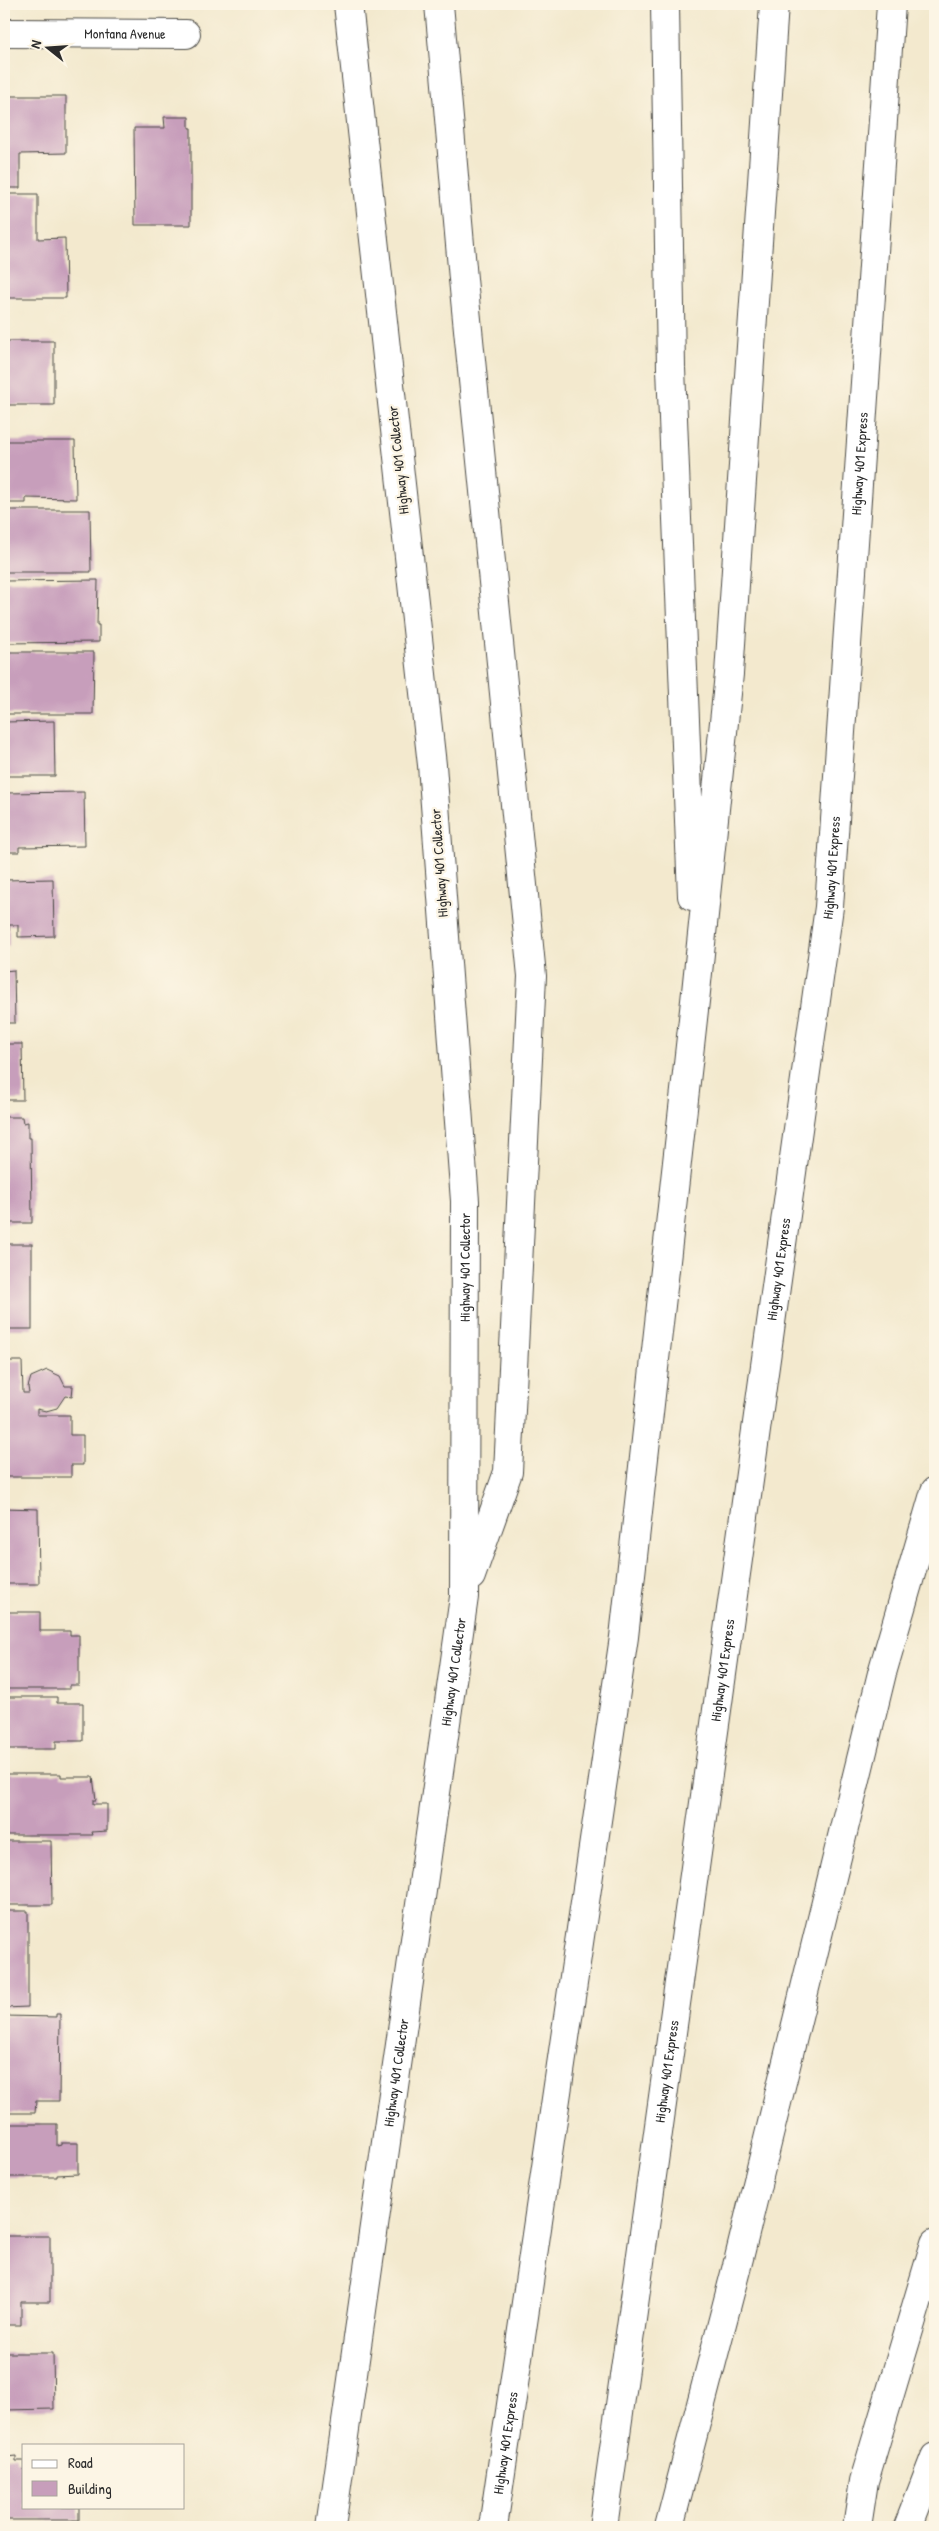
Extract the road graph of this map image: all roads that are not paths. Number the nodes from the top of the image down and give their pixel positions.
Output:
1 (348, 4) edge
2 (439, 4) edge
3 (666, 4) edge
4 (774, 4) edge
5 (891, 4) edge
6 (4, 33) edge
7 (186, 34) dead end
8 (696, 992) junction
9 (935, 1491) edge
10 (464, 1597) junction
11 (935, 2243) edge
12 (935, 2457) edge
13 (331, 2527) edge
14 (493, 2527) edge
15 (604, 2527) edge
16 (669, 2527) edge
17 (857, 2527) edge
18 (908, 2527) edge

1 - 10 main road, Highway 401 Collector
2 - 10 main road
3 - 8 main road
4 - 8 main road, Highway 401 Express
5 - 15 main road, Highway 401 Express
6 - 7 main road, Montana Avenue
8 - 14 main road, Highway 401 Express
9 - 16 main road
10 - 13 main road, Highway 401 Collector
11 - 17 main road
12 - 18 main road

